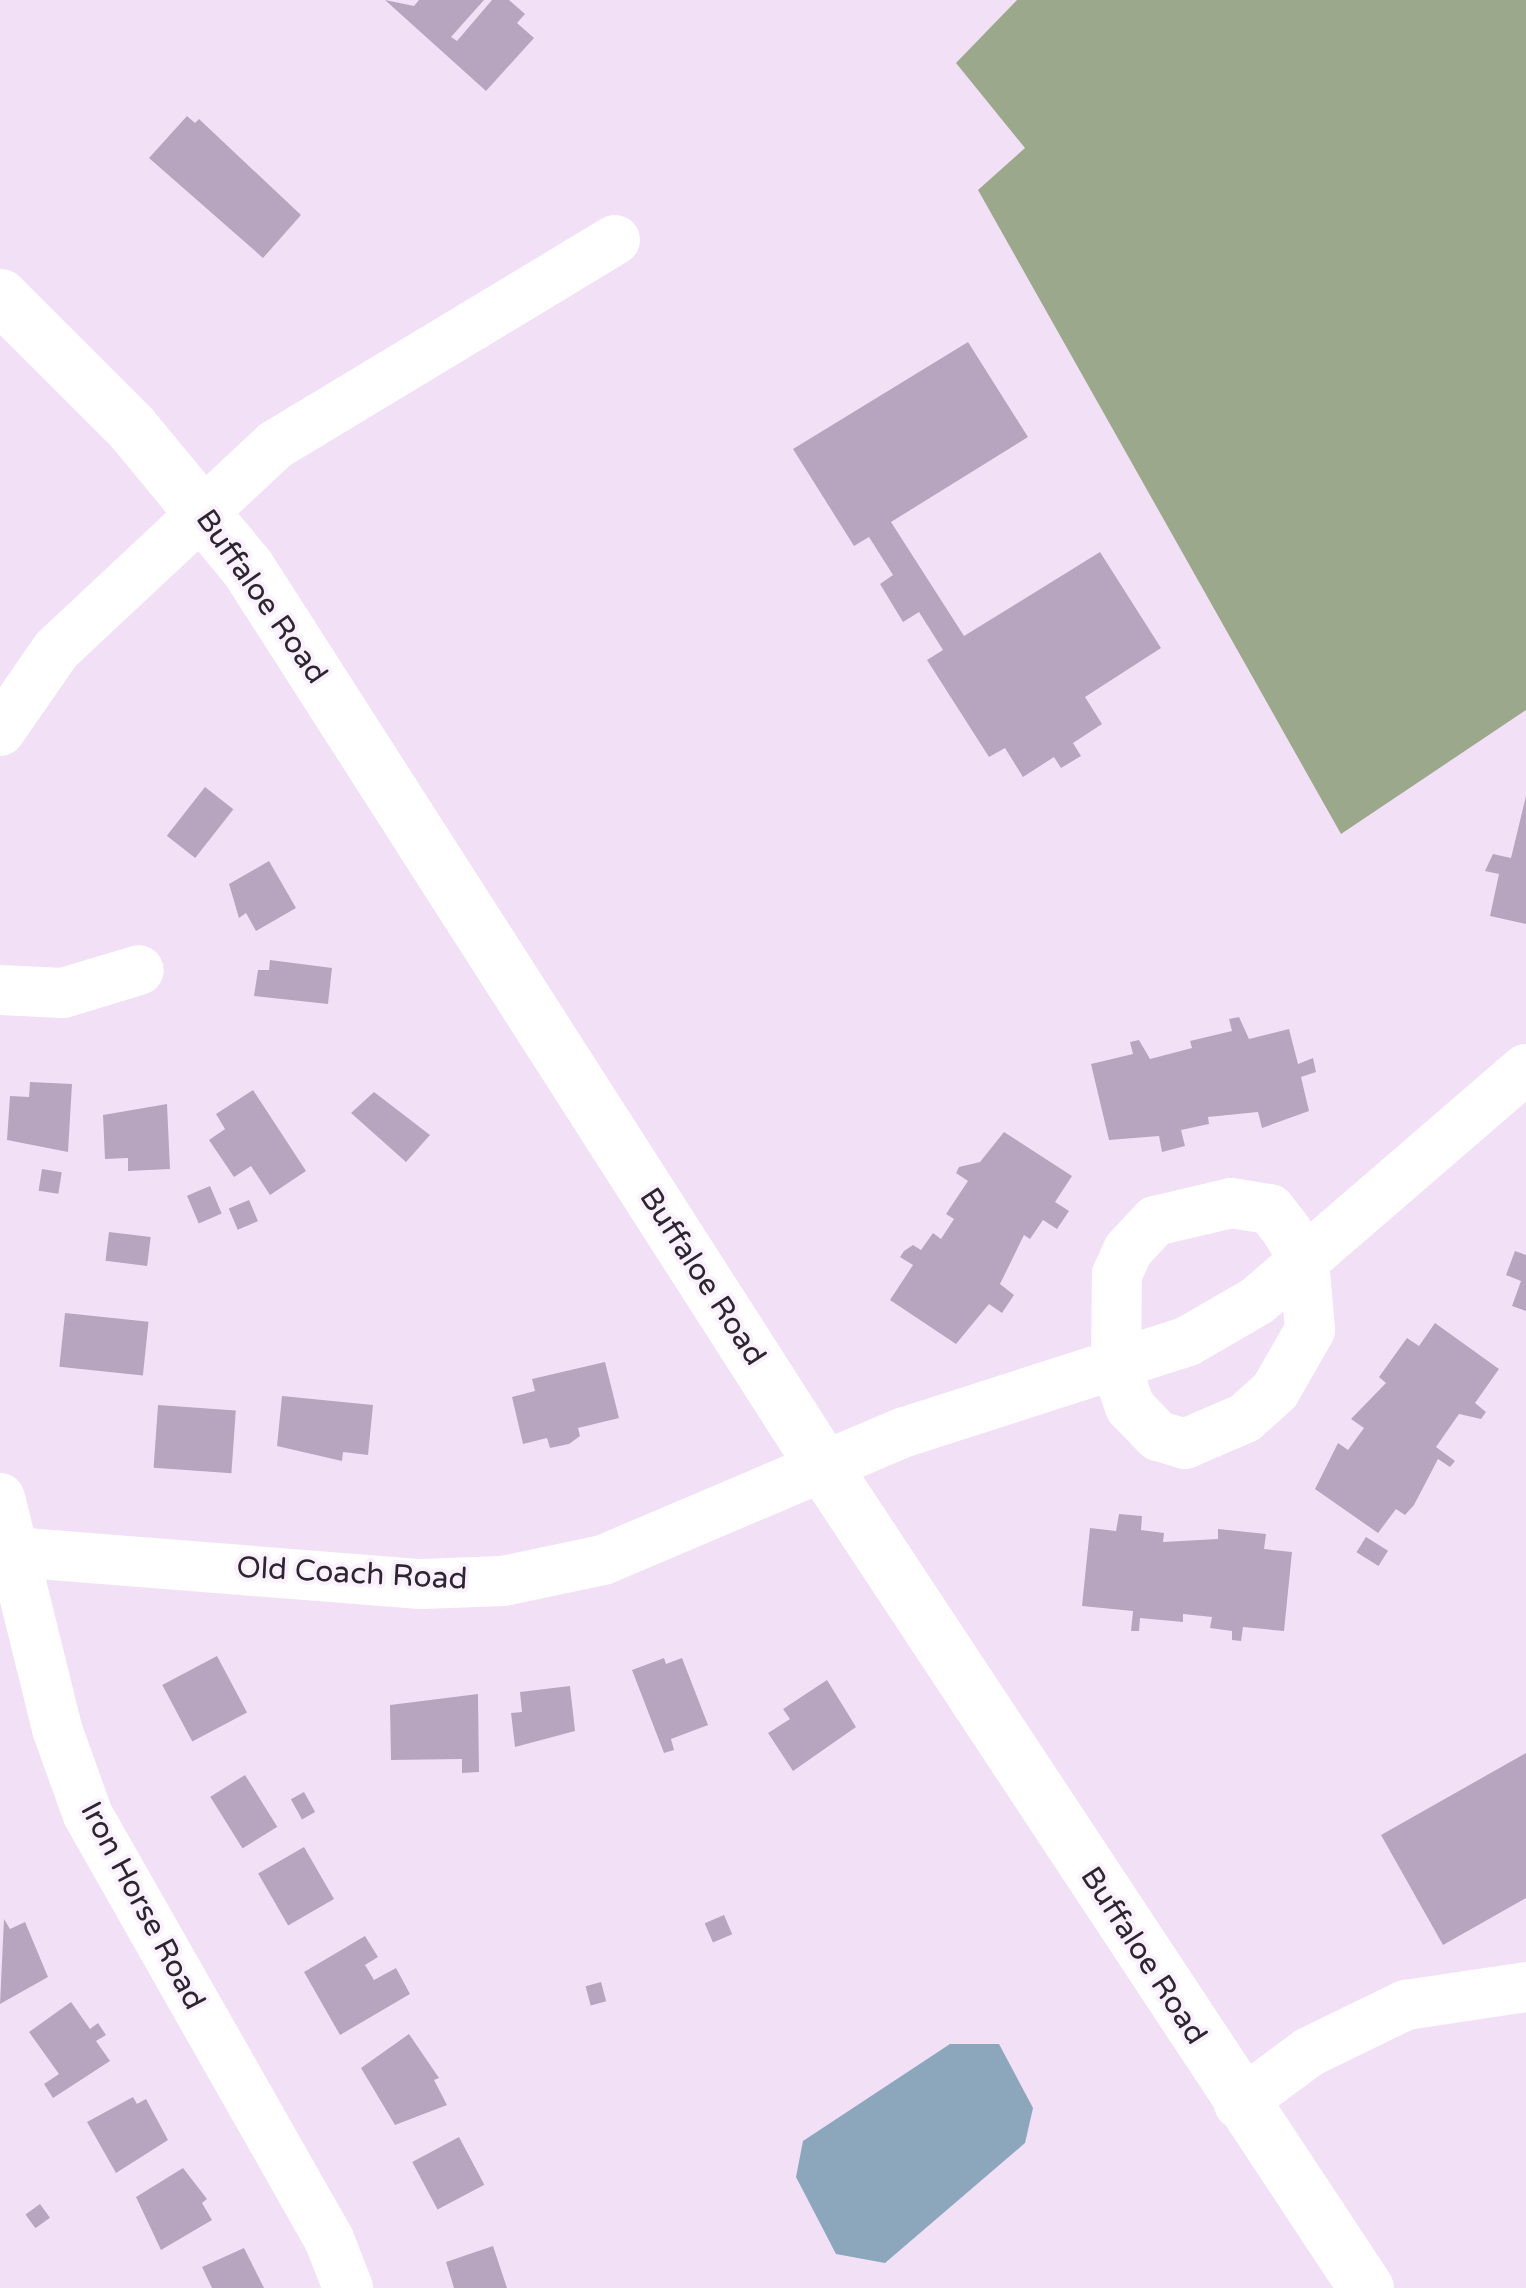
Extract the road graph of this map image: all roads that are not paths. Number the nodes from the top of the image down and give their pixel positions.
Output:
1 (615, 240) dead end
2 (0, 296) edge
3 (201, 511) junction
4 (0, 731) edge
5 (138, 970) dead end
6 (0, 990) edge
7 (1526, 1069) edge
8 (1304, 1261) junction
9 (1116, 1367) junction
10 (842, 1458) junction
11 (0, 1498) edge
12 (7, 1551) edge
13 (1526, 1987) edge
14 (1240, 2104) junction
15 (348, 2288) edge
16 (1366, 2288) edge

1 - 3 street
2 - 3 main road, Buffaloe Road
3 - 4 street
3 - 10 main road, Buffaloe Road
5 - 6 street
7 - 8 street, Old Coach Road
8 - 9 street, Old Coach Road
8 - 9 street
8 - 9 street
9 - 10 street, Old Coach Road
10 - 12 street, Old Coach Road
10 - 14 main road, Buffaloe Road
11 - 12 street, Iron Horse Road
12 - 15 street, Iron Horse Road
13 - 14 street
14 - 16 main road, Buffaloe Road

